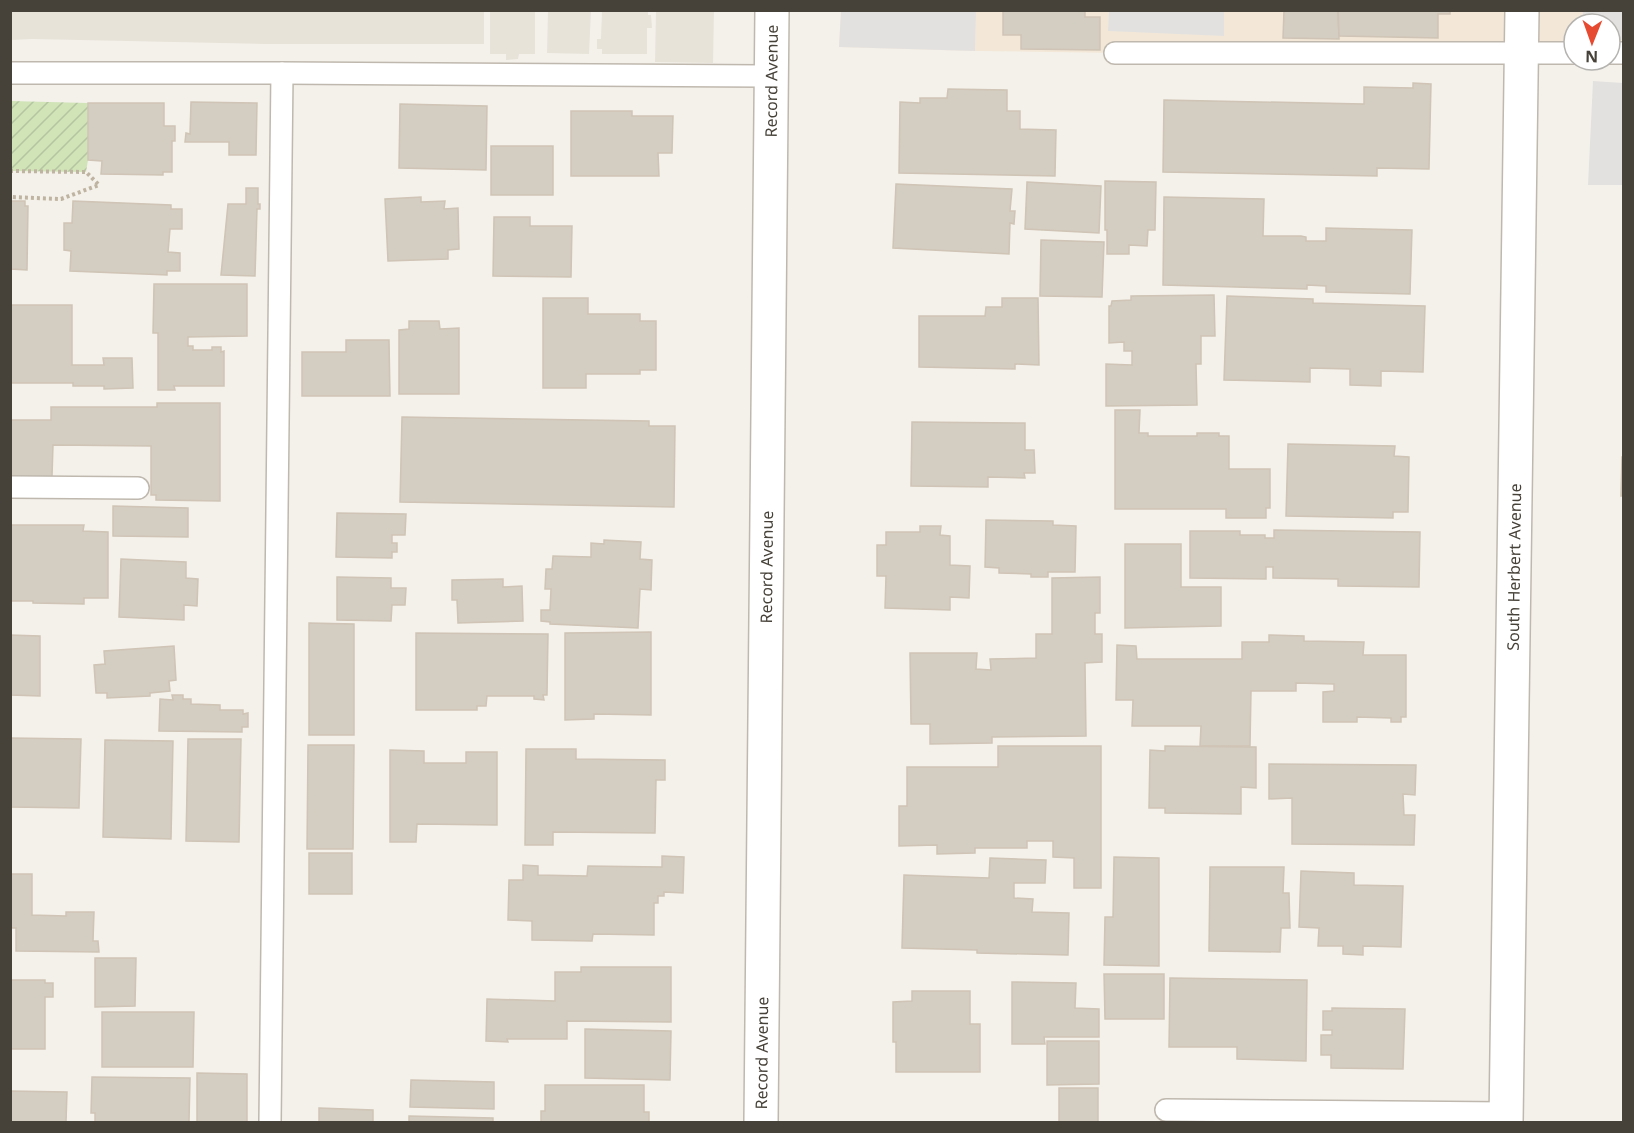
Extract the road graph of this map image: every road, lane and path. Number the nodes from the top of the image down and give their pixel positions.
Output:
1 (772, 10) edge
2 (1522, 10) edge
3 (1114, 53) dead end
4 (1522, 53) junction
5 (1562, 53) edge
6 (10, 73) edge
7 (282, 73) junction
8 (771, 76) junction
9 (10, 171) edge
10 (10, 197) edge
11 (10, 487) edge
12 (138, 488) dead end
13 (1166, 1110) dead end
14 (1506, 1118) edge
15 (270, 1122) edge
16 (761, 1122) edge

1 - 8 street, Record Avenue
2 - 4 street, South Herbert Avenue
3 - 4 lane
4 - 5 lane
4 - 14 street, South Herbert Avenue
6 - 7 lane
7 - 8 lane
7 - 15 lane
8 - 16 street, Record Avenue
9 - 10 path
11 - 12 lane
13 - 14 lane

